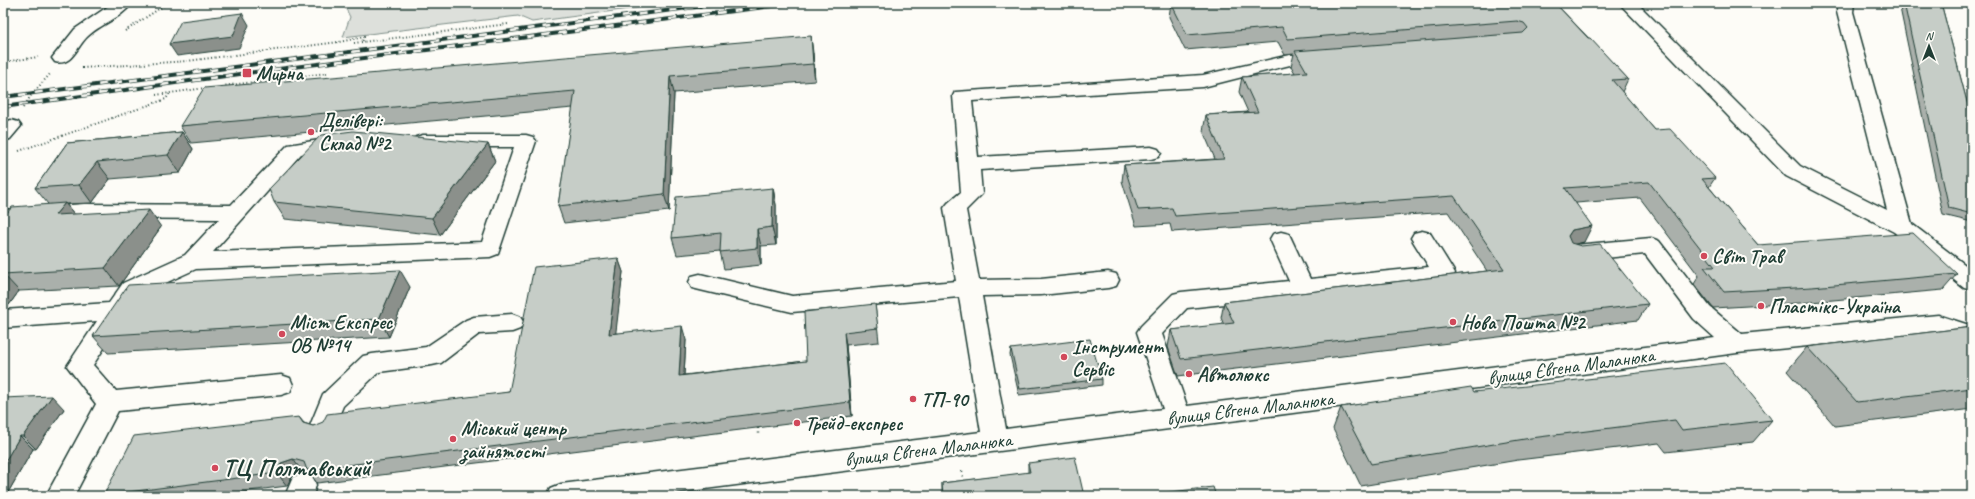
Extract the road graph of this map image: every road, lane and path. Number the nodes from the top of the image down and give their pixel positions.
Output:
1 (124, 3) edge
2 (1627, 3) edge
3 (1841, 6) edge
4 (508, 24) dead end
5 (362, 42) junction
6 (354, 43) dead end
7 (1337, 56) edge
8 (60, 61) junction
9 (3, 62) edge
10 (327, 73) dead end
11 (217, 87) edge
12 (209, 88) edge
13 (170, 93) junction
14 (156, 95) dead end
15 (7, 131) edge
16 (360, 141) edge
17 (400, 141) edge
18 (17, 152) dead end
19 (1151, 153) dead end
20 (968, 164) junction
21 (237, 212) junction
22 (3, 217) edge
23 (1902, 227) junction
24 (1422, 238) dead end
25 (1281, 239) dead end
26 (1572, 253) edge
27 (193, 261) junction
28 (1108, 280) dead end
29 (700, 282) dead end
30 (1972, 282) edge
31 (1303, 287) junction
32 (969, 288) junction
33 (116, 311) junction
34 (3, 319) edge
35 (512, 323) dead end
36 (1972, 335) edge
37 (1737, 344) junction
38 (281, 385) dead end
39 (110, 402) junction
40 (1178, 417) junction
41 (322, 428) edge
42 (758, 428) edge
43 (758, 437) dead end
44 (995, 440) junction
45 (961, 470) dead end
46 (965, 489) edge
47 (60, 496) edge
48 (561, 496) edge

1 - 8 street
2 - 23 street
3 - 23 street
4 - 5 path
5 - 6 path
5 - 8 path
7 - 20 street
8 - 9 path
8 - 15 path
10 - 11 path
12 - 13 path
13 - 14 path
13 - 18 path
16 - 21 street
17 - 27 street
19 - 20 street
20 - 32 street
21 - 22 street
21 - 27 street
23 - 30 street
24 - 31 street
25 - 31 street
26 - 37 street
27 - 33 street
28 - 32 street
29 - 32 street
31 - 40 street
32 - 44 street
33 - 34 street
33 - 39 street
35 - 41 street
36 - 37 street, вулиця Євгена Маланюка
37 - 40 street, вулиця Євгена Маланюка
38 - 39 street
39 - 47 street
40 - 44 street, вулиця Євгена Маланюка
42 - 43 path
44 - 48 street, вулиця Євгена Маланюка
45 - 46 path

